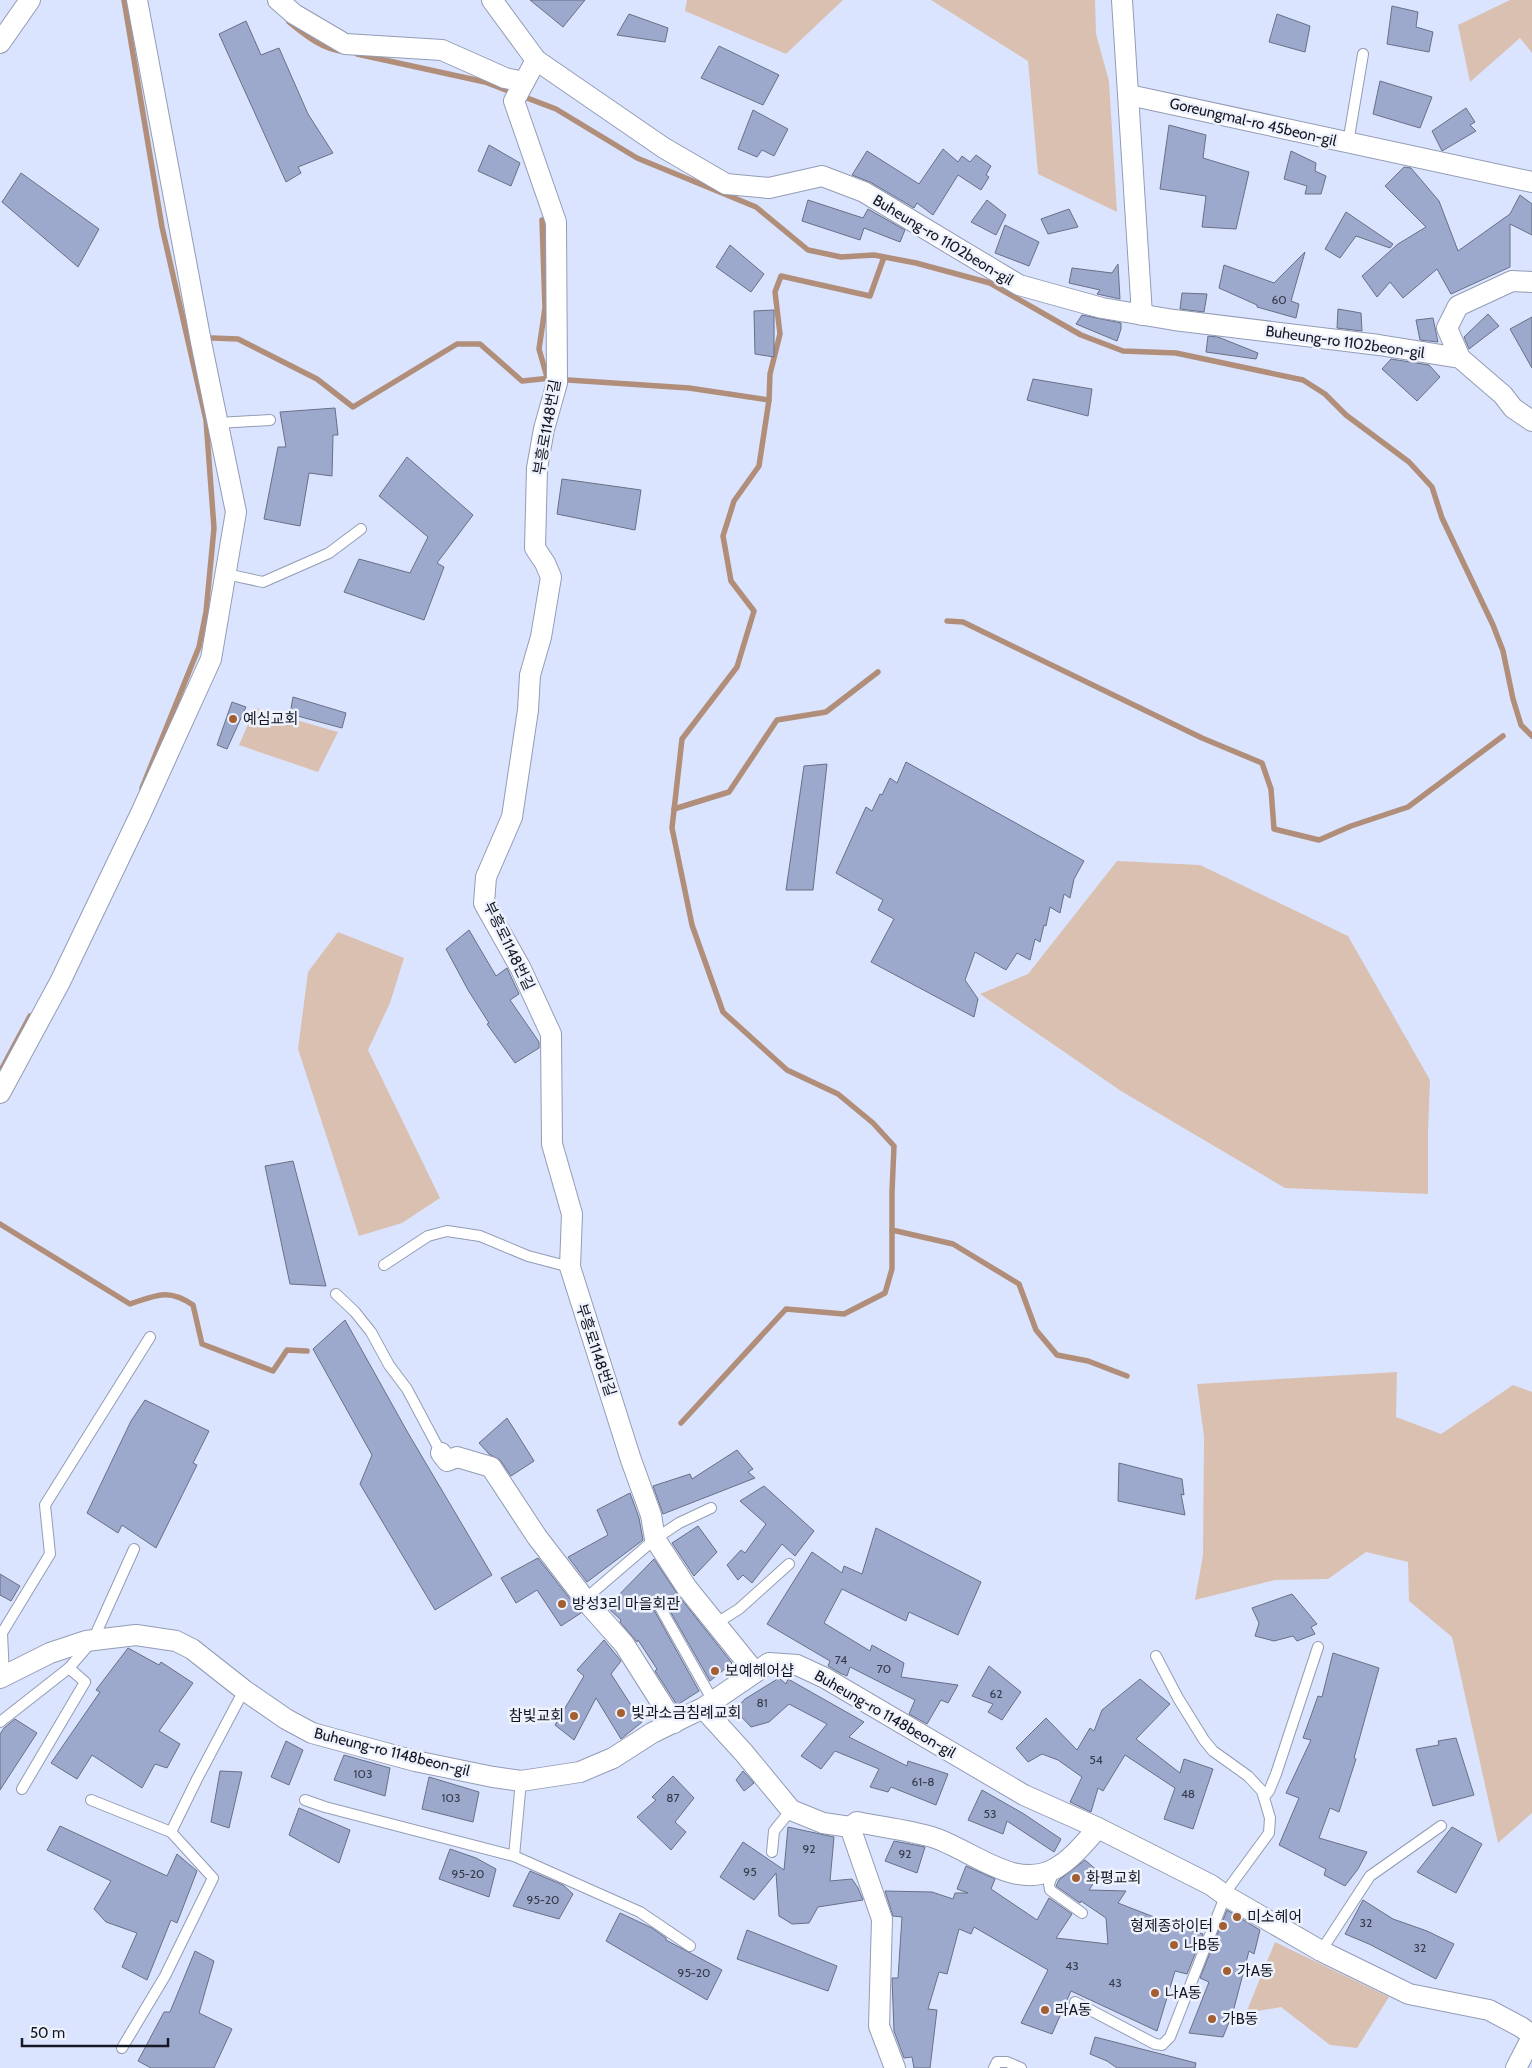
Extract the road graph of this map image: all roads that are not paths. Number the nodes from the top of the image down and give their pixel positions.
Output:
1 (30, 0) edge
2 (137, 0) edge
3 (278, 0) edge
4 (492, 0) edge
5 (1122, 0) edge
6 (0, 43) edge
7 (1363, 54) dead end
8 (536, 60) junction
9 (524, 82) junction
10 (1129, 95) junction
11 (1348, 143) junction
12 (1532, 182) edge
13 (1532, 282) edge
14 (1142, 315) junction
15 (1460, 358) junction
16 (270, 420) dead end
17 (1532, 421) edge
18 (218, 423) junction
19 (362, 528) dead end
20 (226, 574) junction
21 (0, 1093) edge
22 (384, 1265) dead end
23 (570, 1267) junction
24 (336, 1294) dead end
25 (150, 1338) dead end
26 (442, 1460) joint
27 (711, 1508) dead end
28 (655, 1540) junction
29 (134, 1549) dead end
30 (789, 1564) dead end
31 (586, 1599) junction
32 (660, 1607) dead end
33 (715, 1624) junction
34 (93, 1640) junction
35 (1318, 1647) dead end
36 (1156, 1656) dead end
37 (69, 1668) junction
38 (754, 1672) junction
39 (2, 1677) edge
40 (244, 1690) junction
41 (708, 1704) junction
42 (0, 1722) edge
43 (674, 1722) junction
44 (521, 1781) junction
45 (22, 1789) dead end
46 (1264, 1797) junction
47 (91, 1800) dead end
48 (305, 1800) dead end
49 (791, 1810) junction
50 (1441, 1826) dead end
51 (850, 1827) junction
52 (1098, 1828) junction
53 (172, 1832) junction
54 (772, 1852) dead end
55 (514, 1856) junction
56 (1056, 1868) junction
57 (1226, 1896) junction
58 (1082, 1913) dead end
59 (690, 1946) dead end
60 (1321, 1951) junction
61 (1075, 2002) dead end
62 (1532, 2036) edge
63 (122, 2048) dead end
64 (895, 2068) edge
65 (994, 2068) edge
66 (1021, 2068) edge
67 (1516, 2068) edge

1 - 6 street
2 - 18 street
3 - 9 street
4 - 8 street, Buheung-ro 1102beon-gil
5 - 10 street
7 - 11 lane, Goreungmal-ro 45beon-gil
8 - 9 street
8 - 14 street, Buheung-ro 1102beon-gil
9 - 23 street, 부흥로1148번길
10 - 11 street, Goreungmal-ro 45beon-gil
10 - 14 street
11 - 12 street
13 - 15 street
14 - 15 street, Buheung-ro 1102beon-gil
15 - 17 street
16 - 18 lane
18 - 20 street
19 - 20 lane
20 - 21 street
22 - 23 lane
23 - 28 street, 부흥로1148번길
24 - 26 lane
25 - 39 lane
26 - 31 street
27 - 28 lane
28 - 31 lane
28 - 33 street, 부흥로1148번길
29 - 34 lane
30 - 33 lane
31 - 43 street
32 - 41 lane
33 - 38 street, 부흥로1148번길
34 - 37 lane
34 - 39 street, Buheung-ro 1148beon-gil
34 - 40 street, Buheung-ro 1148beon-gil
35 - 46 lane
36 - 46 lane
37 - 42 lane
37 - 45 lane
38 - 41 street, Buheung-ro 1148beon-gil
38 - 52 street, Buheung-ro 1148beon-gil
40 - 44 street, Buheung-ro 1148beon-gil
40 - 53 lane
41 - 43 street, Buheung-ro 1148beon-gil
41 - 49 street
43 - 44 street, Buheung-ro 1148beon-gil
44 - 55 lane
46 - 57 lane
47 - 53 lane
48 - 55 lane
49 - 51 street
49 - 54 lane
50 - 60 lane
51 - 56 street
51 - 64 street
52 - 56 street
52 - 57 street, Buheung-ro 1148beon-gil
53 - 63 lane
55 - 59 lane
56 - 58 lane
57 - 60 street, Buheung-ro 1148beon-gil
57 - 61 lane
60 - 62 street, Buheung-ro 1148beon-gil
62 - 67 street
65 - 66 lane

